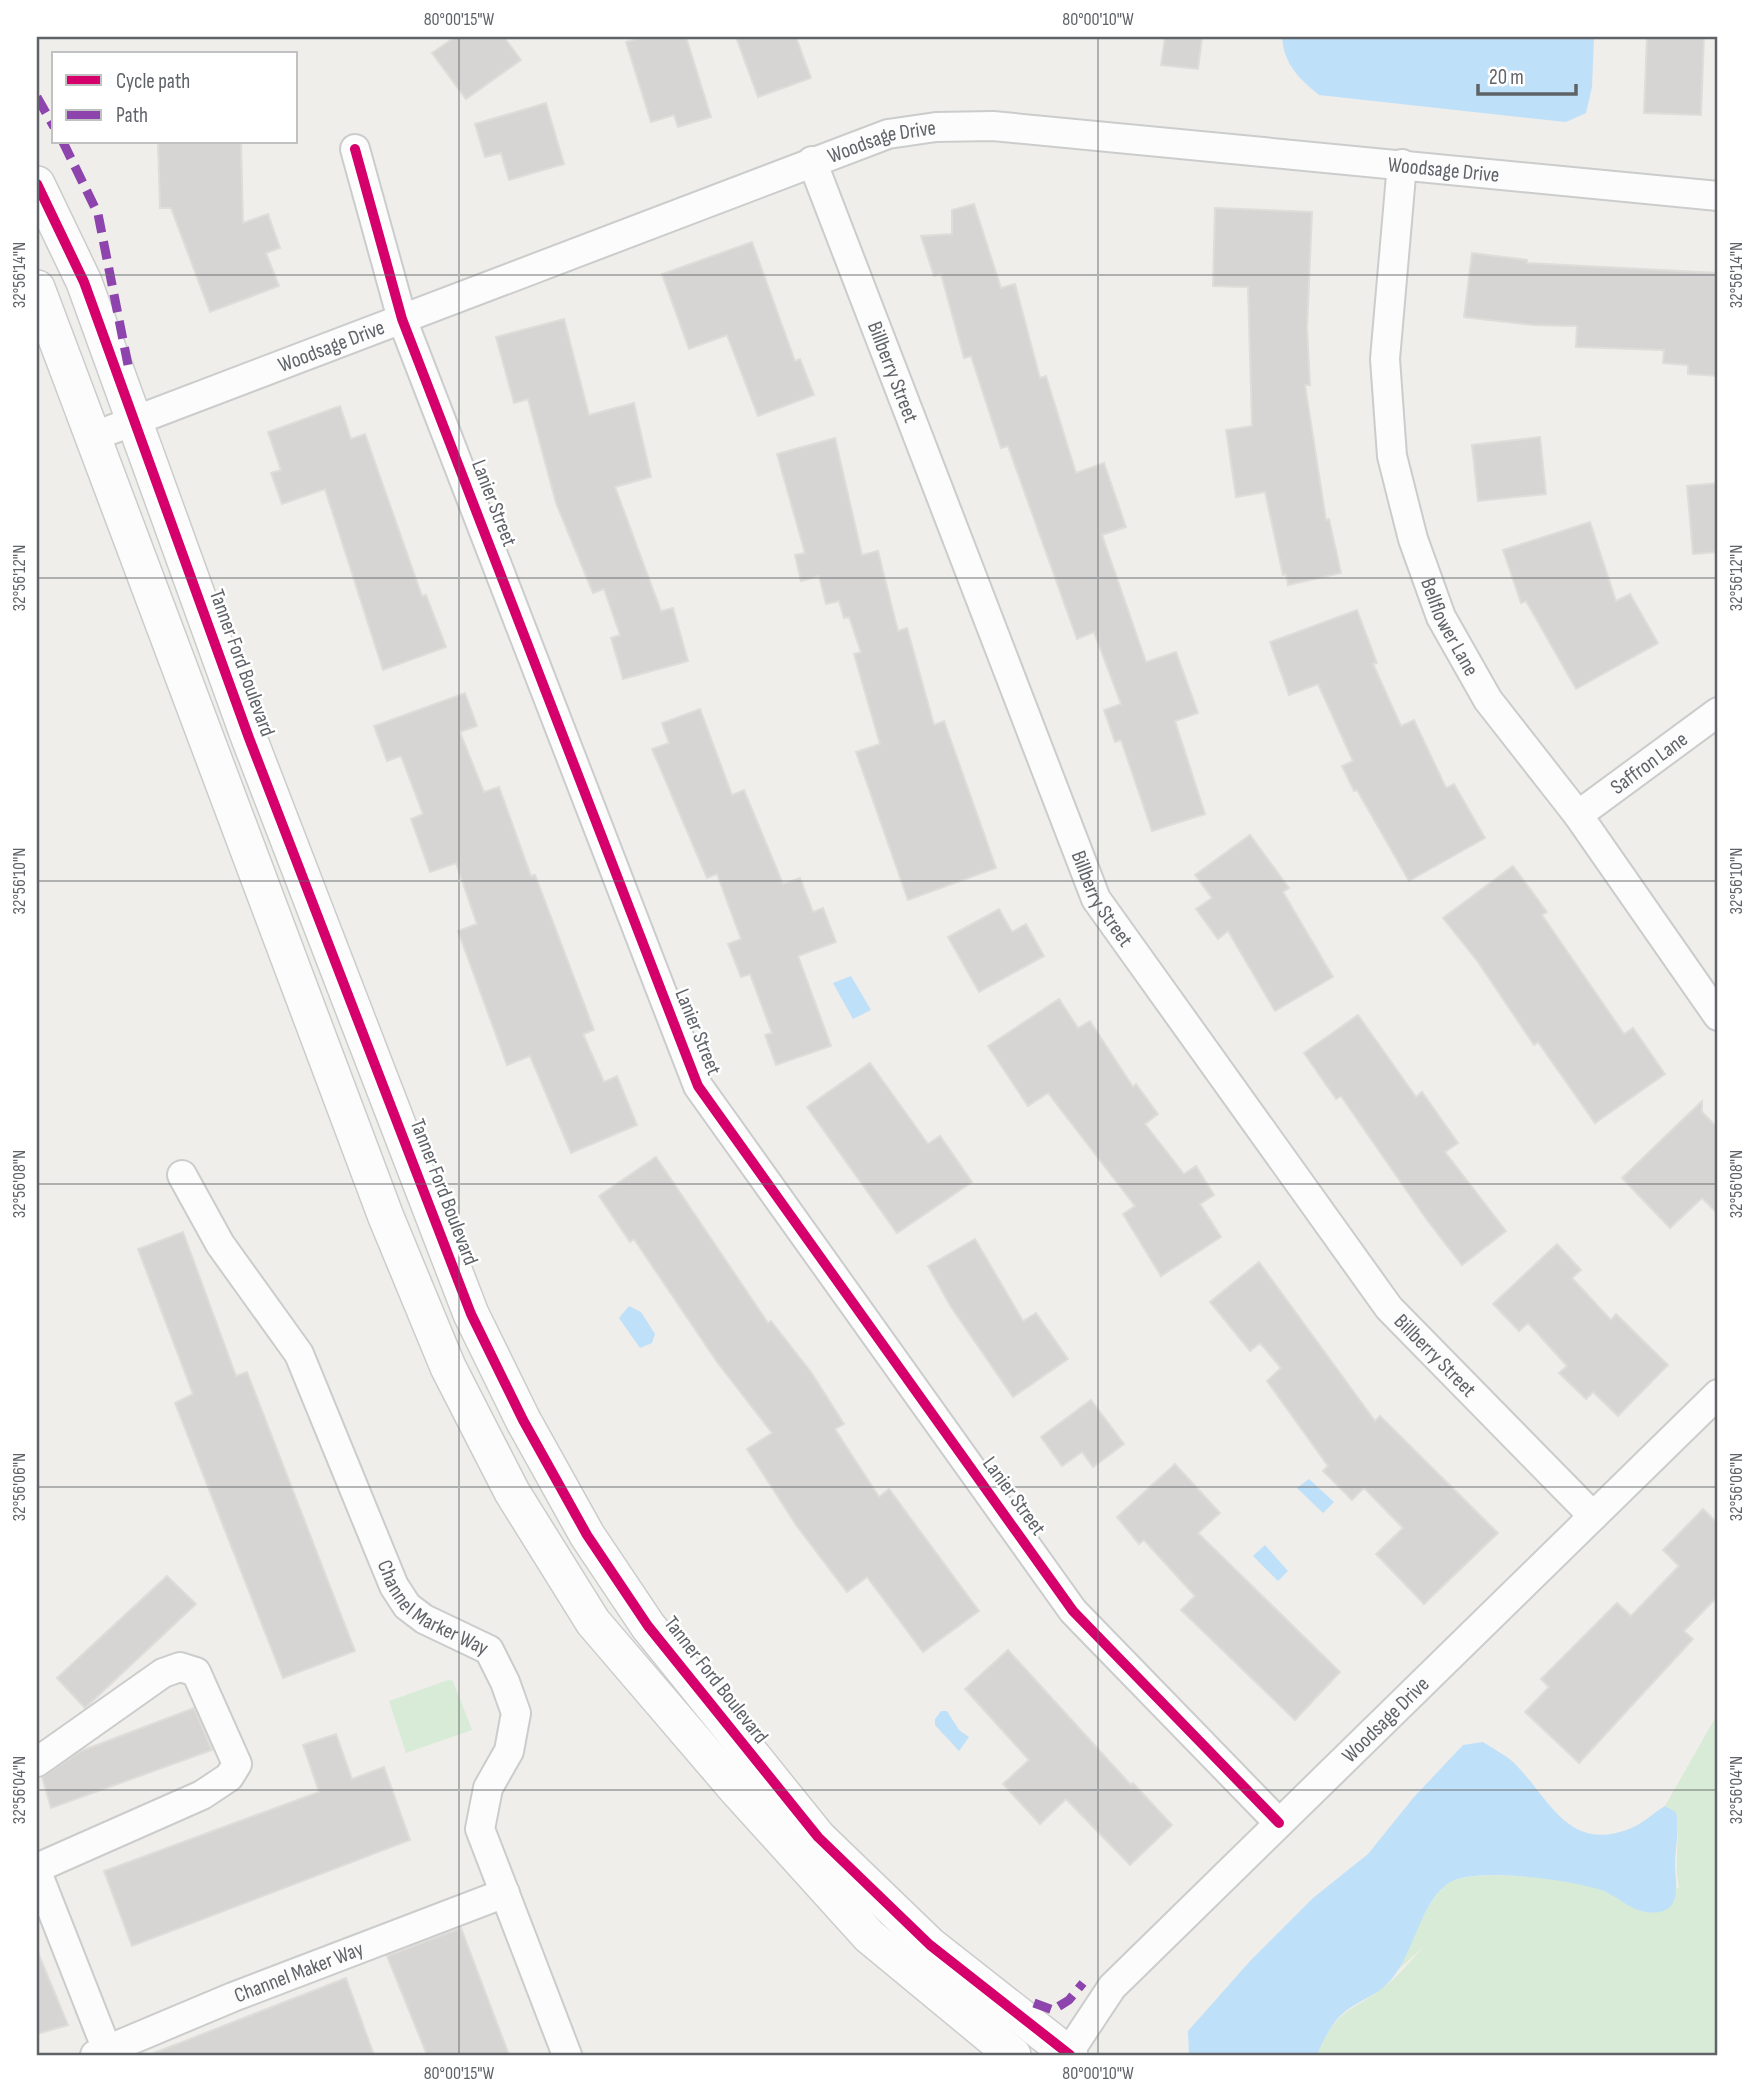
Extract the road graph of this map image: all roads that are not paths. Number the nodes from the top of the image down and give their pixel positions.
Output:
1 (355, 149) dead end
2 (812, 160) junction
3 (1402, 164) junction
4 (37, 184) edge
5 (1718, 196) edge
6 (37, 288) edge
7 (402, 318) junction
8 (135, 422) junction
9 (92, 437) junction
10 (1718, 712) edge
11 (1578, 815) junction
12 (1718, 1016) edge
13 (182, 1175) dead end
14 (1718, 1394) edge
15 (1593, 1516) junction
16 (37, 1762) edge
17 (1279, 1822) junction
18 (37, 1870) edge
19 (505, 1893) junction
20 (101, 2053) edge
21 (567, 2055) edge
22 (1013, 2055) edge
23 (1068, 2055) edge

1 - 7 street, Lanier Street
2 - 3 street, Woodsage Drive
2 - 7 street, Woodsage Drive
2 - 15 street, Billberry Street
3 - 5 street, Woodsage Drive
3 - 11 street, Bellflower Lane
4 - 8 street, Tanner Ford Boulevard
6 - 9 street
7 - 8 street, Woodsage Drive
7 - 17 street, Lanier Street
8 - 9 street, Woodsage Drive
8 - 23 street, Tanner Ford Boulevard
9 - 22 street
10 - 11 street, Saffron Lane
11 - 12 street, Bellflower Lane
13 - 19 street, Channel Marker Way
14 - 15 street, Woodsage Drive
15 - 17 street, Woodsage Drive
16 - 18 street
17 - 23 street, Woodsage Drive
18 - 20 street
19 - 20 street, Channel Maker Way
19 - 21 street, Channel Marker Way

